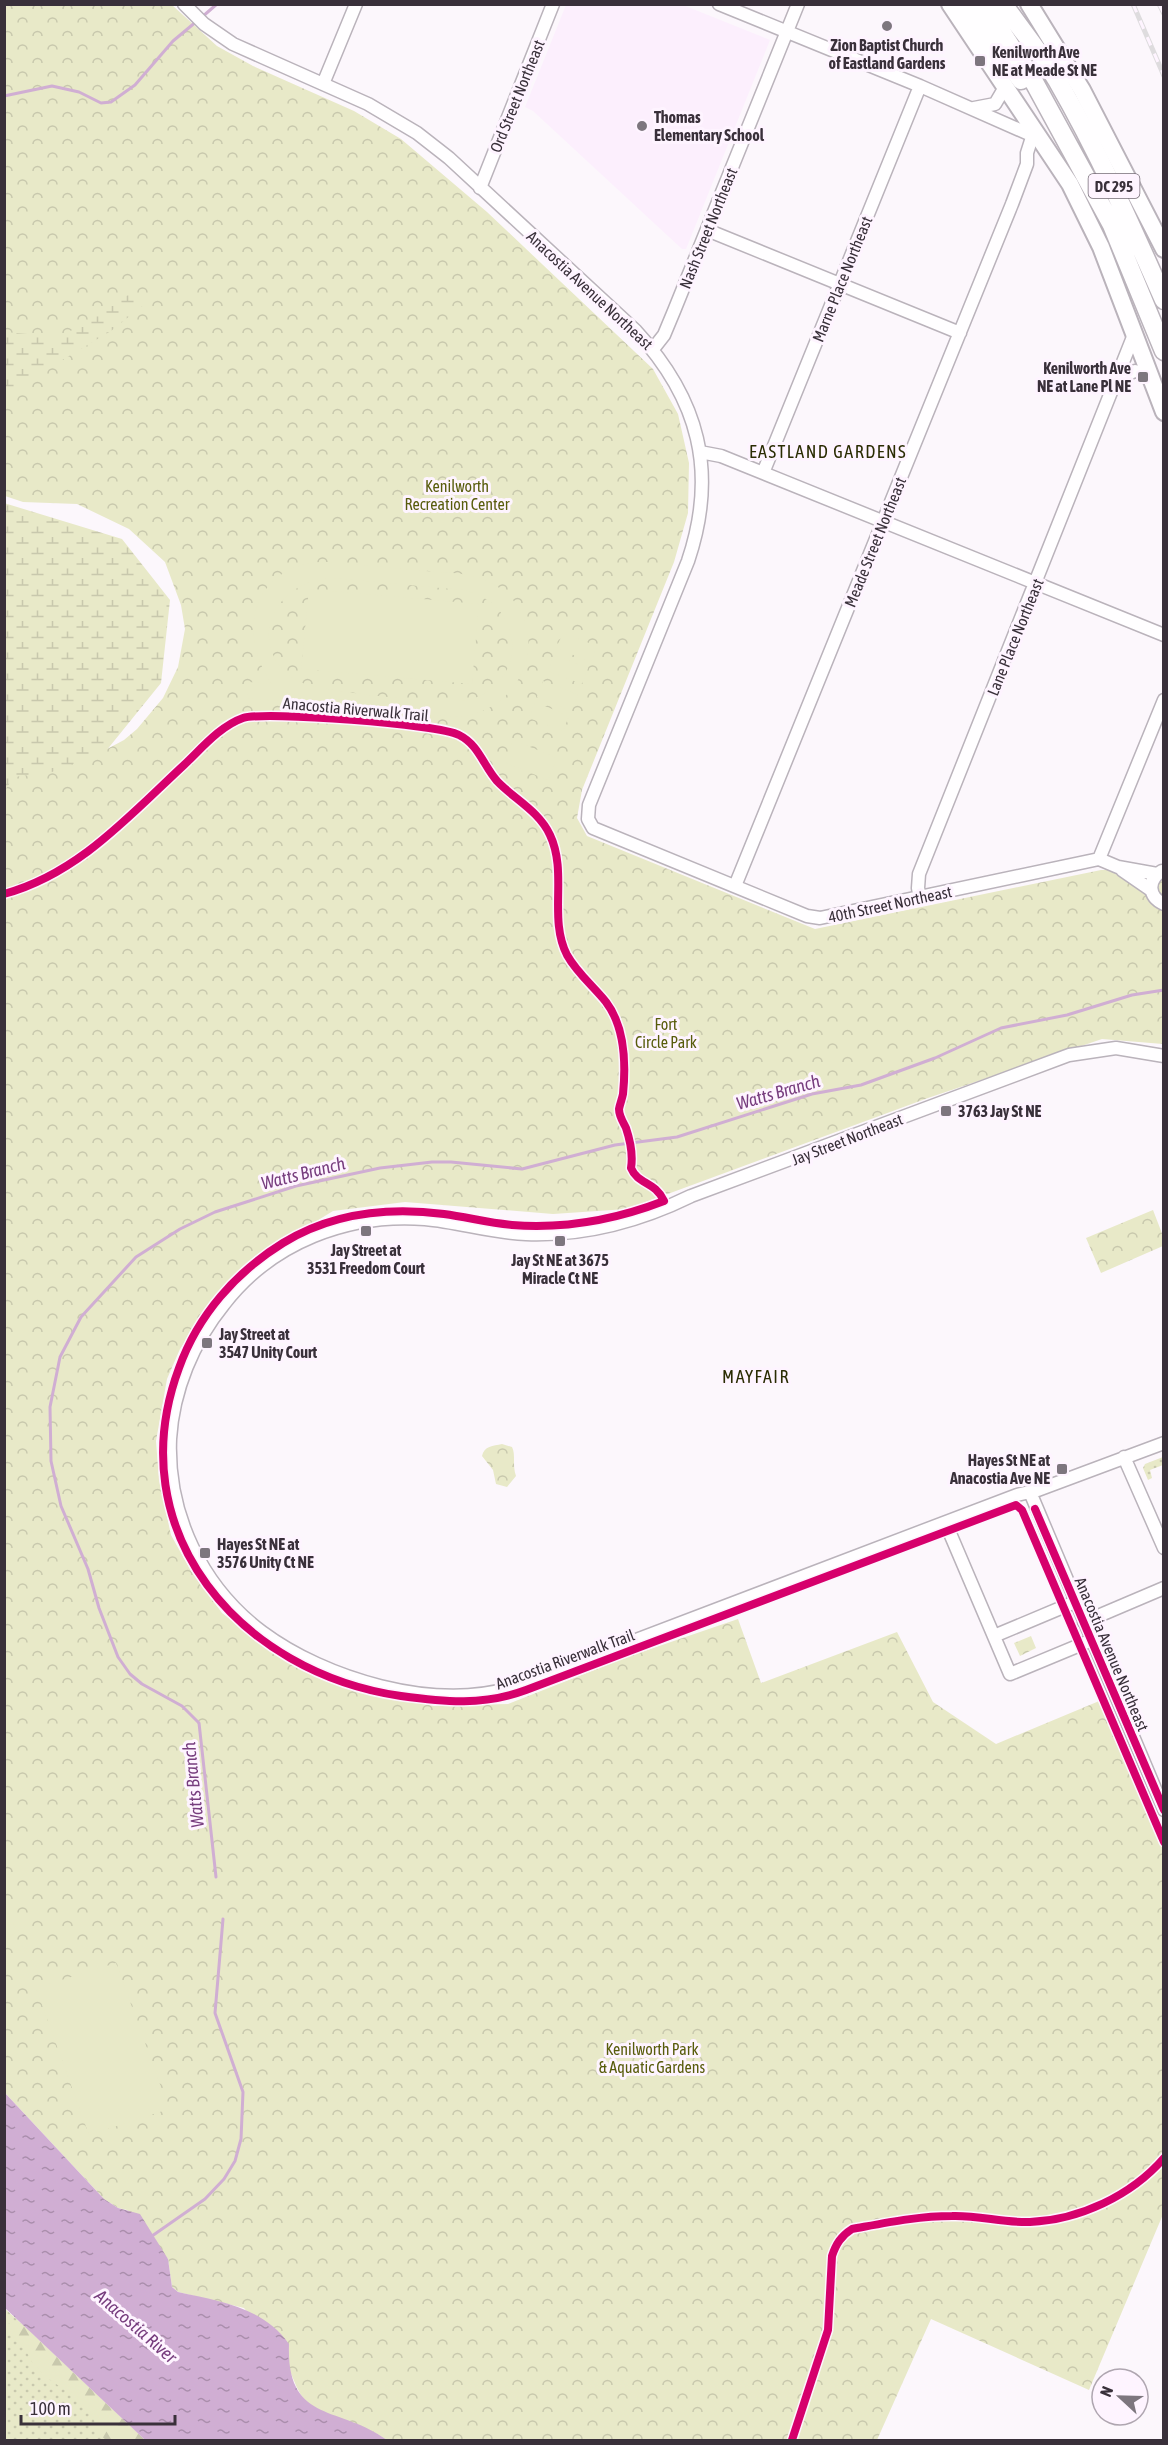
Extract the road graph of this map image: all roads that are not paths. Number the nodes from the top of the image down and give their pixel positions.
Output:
1 (356, 4) edge
2 (553, 4) edge
3 (718, 4) edge
4 (798, 4) edge
5 (950, 4) edge
6 (965, 4) edge
7 (983, 4) edge
8 (1004, 4) edge
9 (1029, 4) edge
10 (188, 8) edge
11 (787, 32) junction
12 (323, 84) junction
13 (920, 86) junction
14 (1005, 87) junction
15 (974, 108) junction
16 (1048, 108) junction
17 (1038, 139) junction
18 (1027, 164) junction
19 (480, 188) junction
20 (707, 230) junction
21 (1164, 249) edge
22 (840, 284) junction
23 (1164, 300) edge
24 (960, 333) junction
25 (1134, 337) junction
26 (653, 349) junction
27 (1164, 351) edge
28 (1148, 374) junction
29 (1120, 376) junction
30 (1164, 412) edge
31 (700, 452) junction
32 (763, 473) junction
33 (883, 522) junction
34 (1036, 584) junction
35 (1164, 635) edge
36 (1164, 700) edge
37 (602, 833) joint
38 (1099, 859) junction
39 (1118, 867) junction
40 (1160, 873) edge
41 (735, 886) junction
42 (1151, 890) junction
43 (920, 898) junction
44 (1164, 904) edge
45 (1164, 1056) edge
46 (1164, 1443) edge
47 (1124, 1457) junction
48 (1030, 1492) junction
49 (946, 1524) junction
50 (1164, 1548) edge
51 (1164, 1588) edge
52 (1075, 1602) junction
53 (1084, 1622) junction
54 (994, 1636) junction
55 (1092, 1640) junction
56 (1159, 1784) edge
57 (1164, 1810) edge

1 - 12 street
2 - 19 street, Ord Street Northeast
3 - 11 street
4 - 11 street, Nash Street Northeast
5 - 14 main road
6 - 16 highway
7 - 16 highway, DC 295
8 - 23 highway, DC 295
9 - 21 main road
10 - 12 street, Anacostia Avenue Northeast
11 - 13 street
11 - 20 street, Nash Street Northeast
12 - 19 street, Anacostia Avenue Northeast
13 - 15 street
13 - 22 street, Marne Place Northeast
14 - 15 street
14 - 17 main road
15 - 17 street
16 - 27 highway, DC 295
17 - 18 street
17 - 18 street, Meade Street Northeast
17 - 25 main road
18 - 24 street, Meade Street Northeast
19 - 26 street, Anacostia Avenue Northeast
20 - 22 street
20 - 26 street, Nash Street Northeast
22 - 24 street
22 - 32 street, Marne Place Northeast
24 - 33 street, Meade Street Northeast
25 - 28 main road
25 - 29 street, Lane Place Northeast
26 - 31 street, Anacostia Avenue Northeast
28 - 29 street
28 - 30 main road
29 - 34 street, Lane Place Northeast
31 - 32 street
31 - 37 street, Anacostia Avenue Northeast
32 - 33 street
33 - 34 street
33 - 41 street, Meade Street Northeast
34 - 35 street
34 - 43 street, Lane Place Northeast
36 - 38 street
37 - 41 street, 40th Street Northeast
38 - 39 street
38 - 43 street, 40th Street Northeast
39 - 40 street
39 - 42 street
40 - 42 street
41 - 43 street, 40th Street Northeast
42 - 44 street
45 - 49 street, Jay Street Northeast
46 - 47 street, Jay Street Northeast
47 - 48 street, Jay Street Northeast
47 - 50 street
48 - 49 street, Jay Street Northeast
48 - 52 street, Anacostia Avenue Northeast
49 - 54 street
51 - 53 street
52 - 53 street, Anacostia Avenue Northeast
52 - 54 street
53 - 55 street, Anacostia Avenue Northeast
54 - 55 street
55 - 56 street, Anacostia Avenue Northeast
56 - 57 street, Anacostia Avenue Northeast

